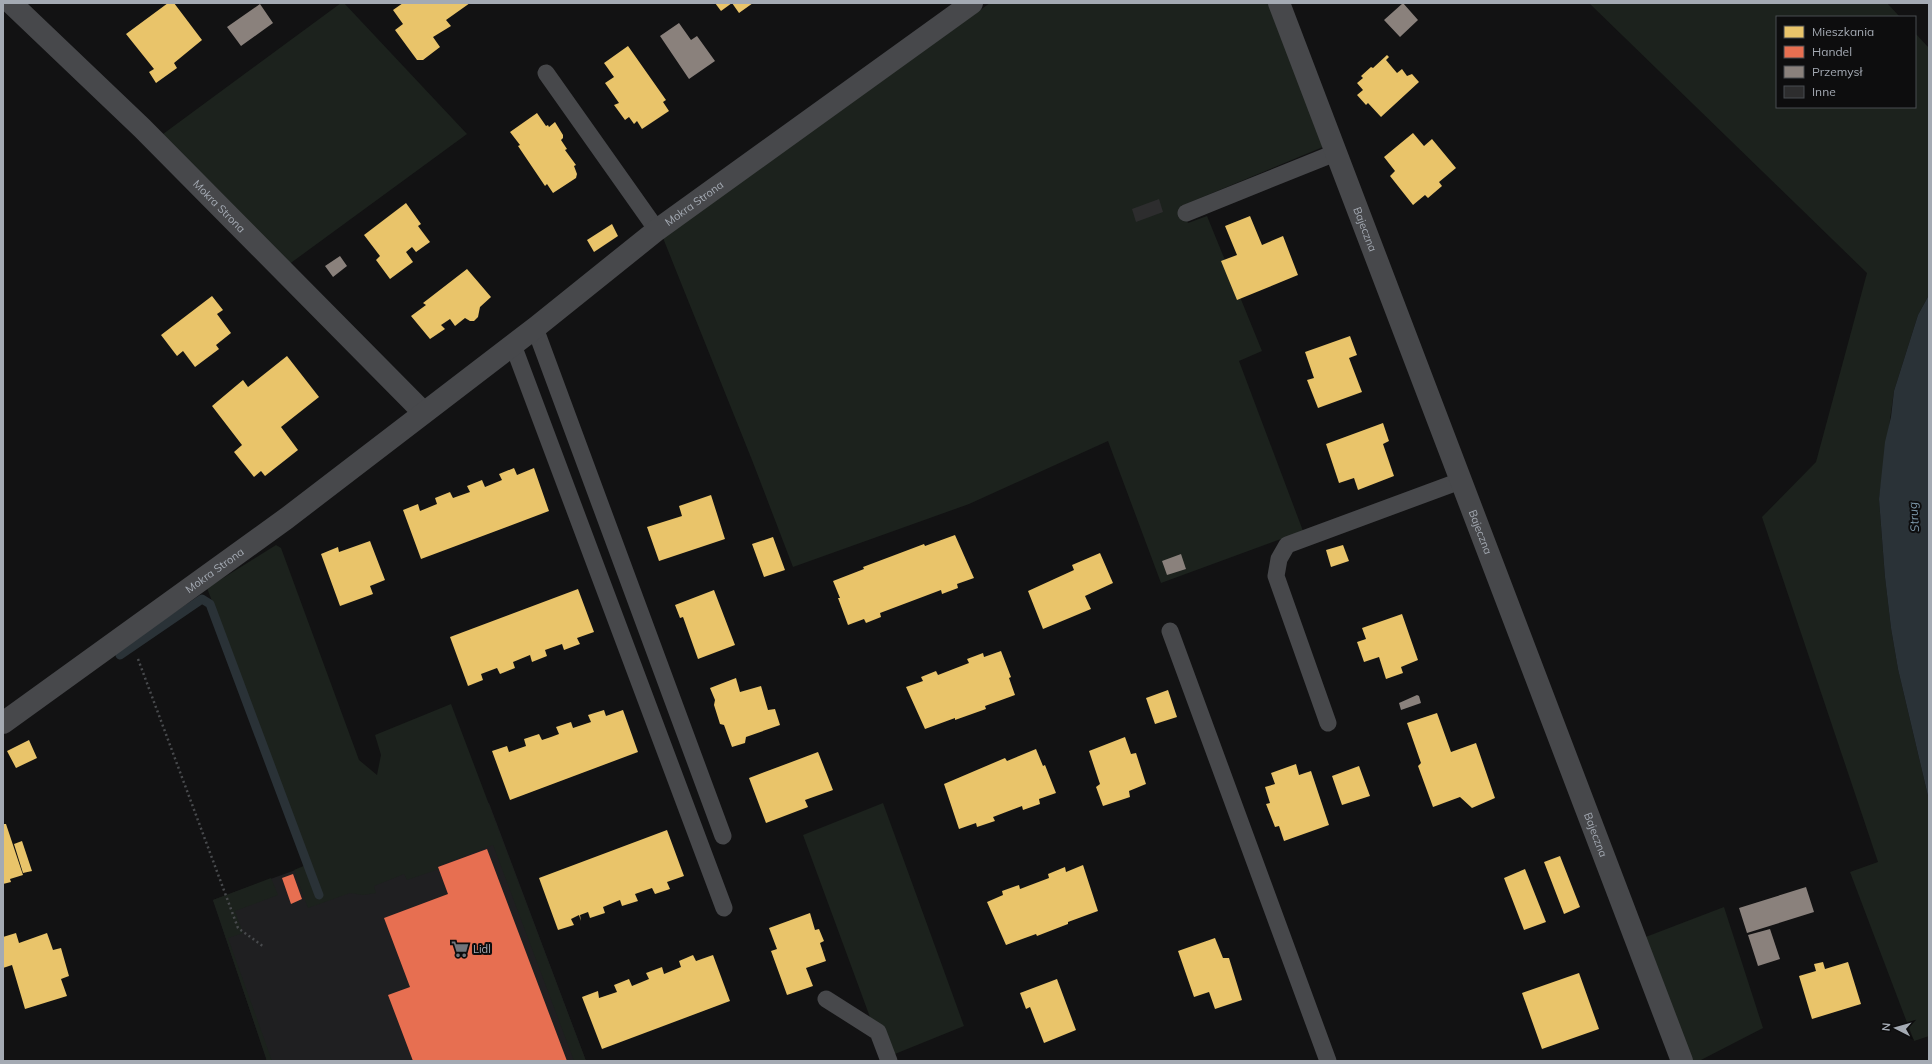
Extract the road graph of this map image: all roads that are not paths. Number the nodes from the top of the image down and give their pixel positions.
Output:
1 (12, 3) edge
2 (972, 3) edge
3 (1279, 3) edge
4 (546, 73) dead end
5 (1335, 153) junction
6 (1186, 213) dead end
7 (657, 230) junction
8 (534, 328) junction
9 (513, 345) junction
10 (423, 412) junction
11 (1460, 481) junction
12 (1170, 631) dead end
13 (3, 723) edge
14 (1328, 723) dead end
15 (723, 836) dead end
16 (724, 908) dead end
17 (826, 999) dead end
18 (889, 1061) edge
19 (1328, 1061) edge
20 (1682, 1061) edge

1 - 10 street, Mokra Strona
2 - 7 street, Mokra Strona
3 - 5 street, Bajeczna
4 - 7 lane
5 - 6 lane
5 - 11 street, Bajeczna
7 - 8 street, Mokra Strona
8 - 9 street, Mokra Strona
8 - 15 lane
9 - 10 street, Mokra Strona
9 - 16 lane
10 - 13 street, Mokra Strona
11 - 14 lane
11 - 20 street, Bajeczna
12 - 19 lane
17 - 18 lane

